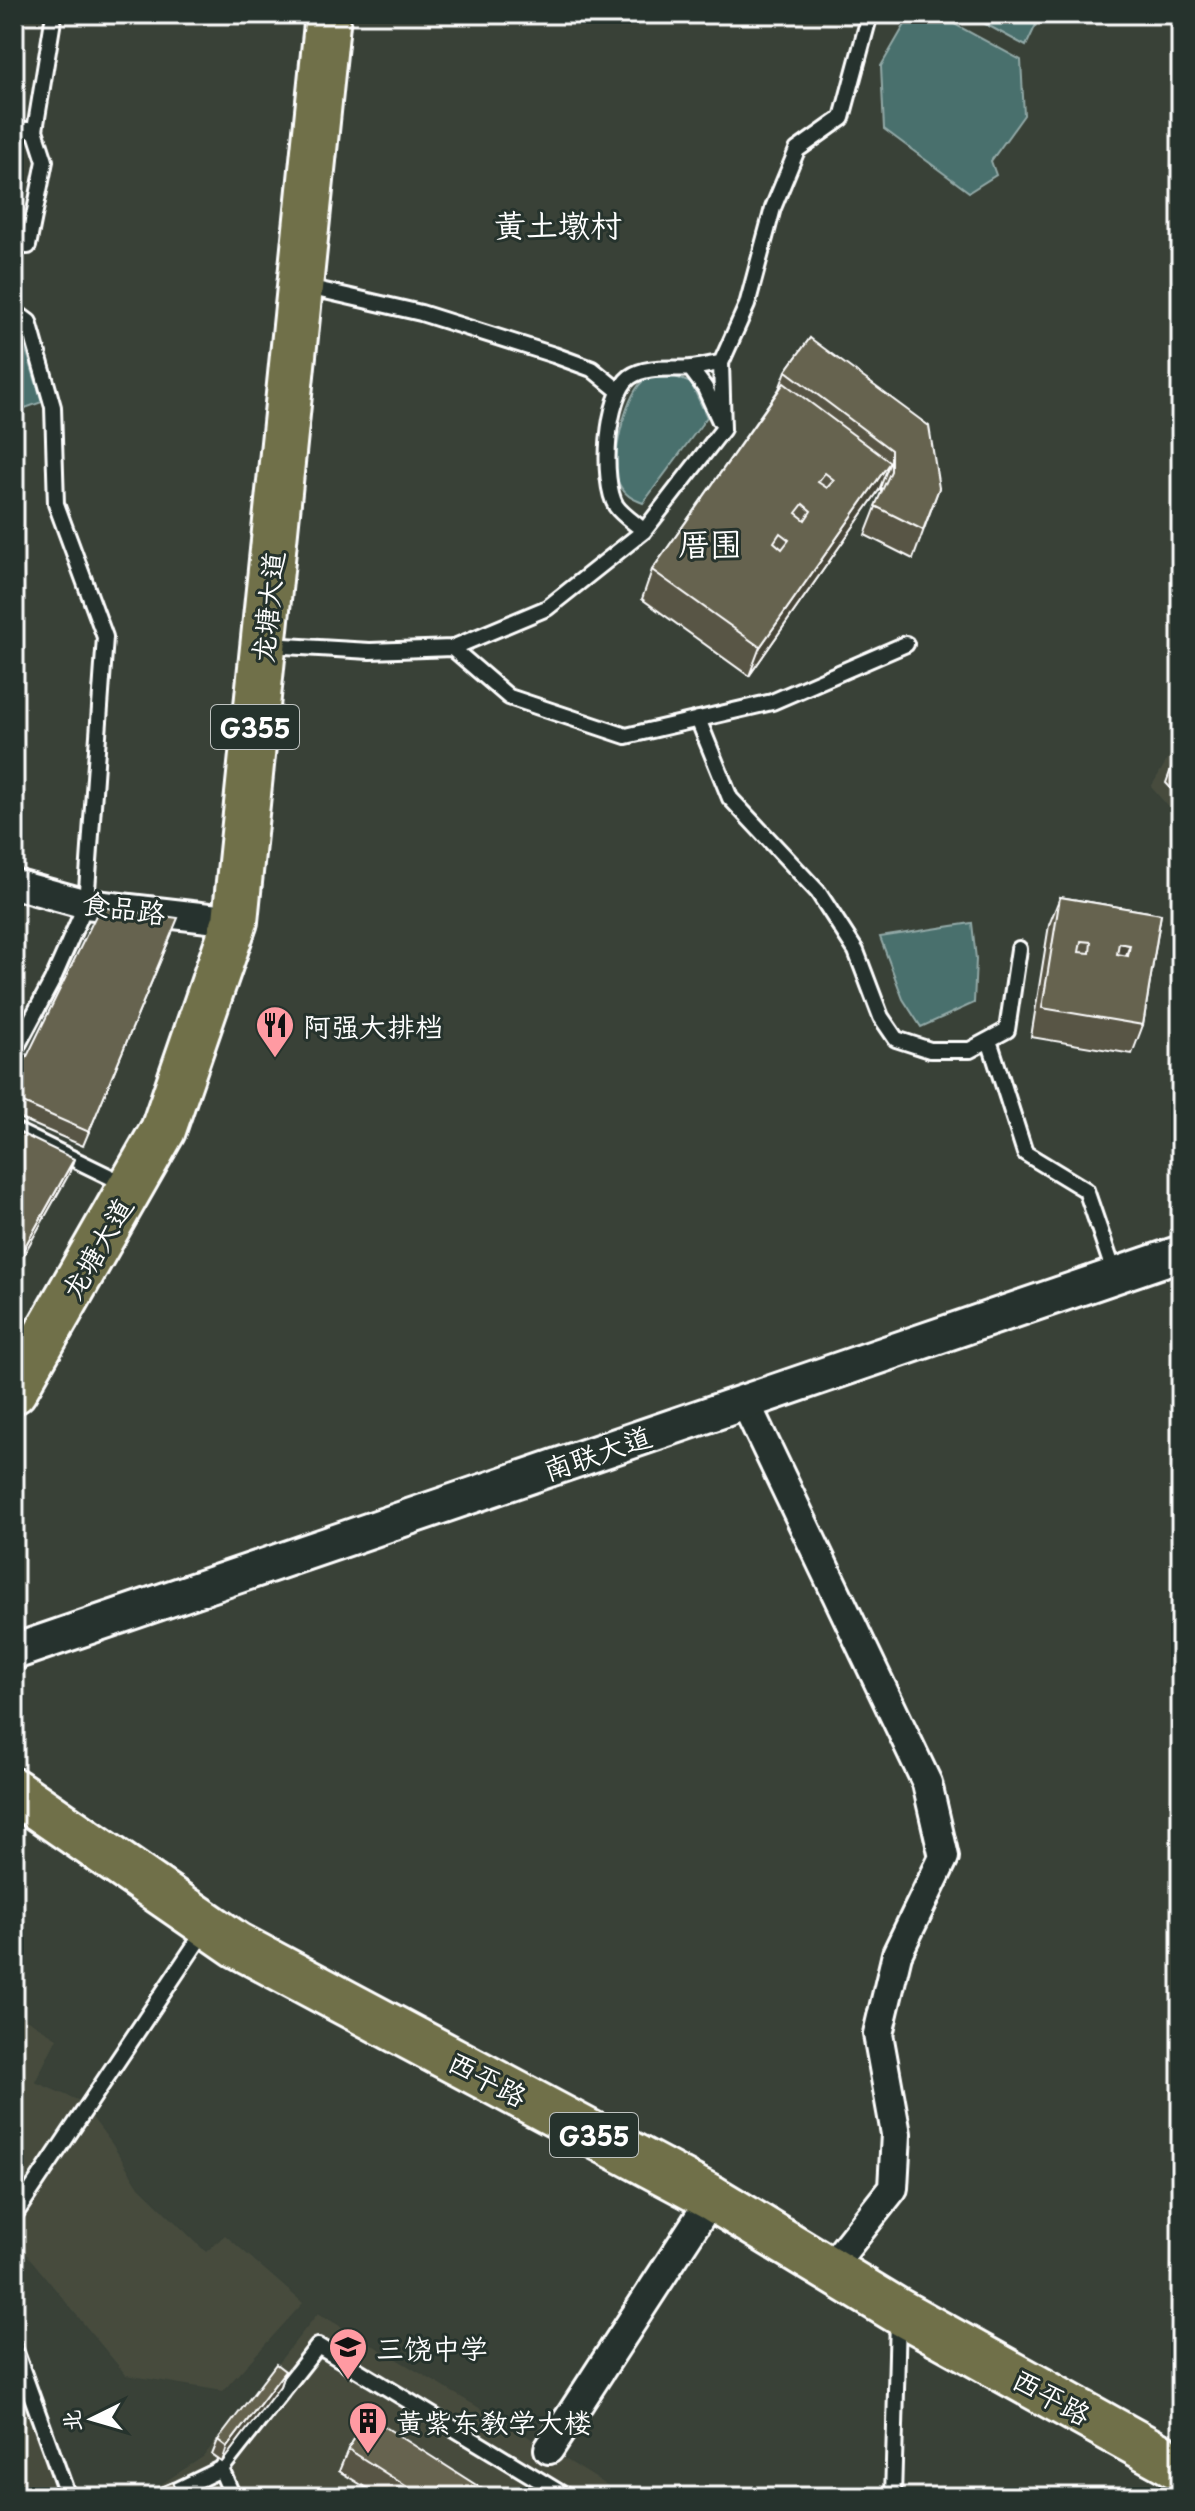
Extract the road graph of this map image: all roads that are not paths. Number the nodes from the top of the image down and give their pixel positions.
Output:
1 (54, 14) edge
2 (870, 14) edge
3 (320, 15) edge
4 (14, 130) edge
5 (35, 130) junction
6 (14, 246) edge
7 (294, 283) junction
8 (14, 311) edge
9 (721, 363) junction
10 (690, 368) junction
11 (619, 391) junction
12 (723, 429) junction
13 (644, 531) junction
14 (256, 644) junction
15 (906, 644) dead end
16 (452, 648) junction
17 (698, 719) junction
18 (14, 884) edge
19 (86, 904) junction
20 (228, 920) junction
21 (1019, 949) dead end
22 (989, 1040) junction
23 (14, 1052) edge
24 (14, 1130) edge
25 (126, 1185) junction
26 (1181, 1253) edge
27 (1115, 1276) junction
28 (15, 1379) edge
29 (745, 1402) junction
30 (14, 1652) edge
31 (14, 1791) edge
32 (208, 1925) junction
33 (712, 2198) junction
34 (14, 2216) edge
35 (829, 2269) junction
36 (898, 2311) junction
37 (14, 2347) edge
38 (549, 2449) joint
39 (1181, 2468) edge
40 (221, 2469) junction
41 (532, 2475) junction
42 (68, 2497) edge
43 (163, 2497) edge
44 (233, 2497) edge
45 (567, 2497) edge
46 (893, 2497) edge

1 - 5 lane
2 - 9 lane
3 - 7 highway, 龙塘大道 / G355
4 - 5 lane
5 - 6 lane
7 - 11 lane
7 - 14 highway, 龙塘大道 / G355
8 - 19 lane
9 - 10 lane
9 - 12 lane
10 - 11 lane
10 - 12 lane
11 - 13 lane
12 - 13 lane
13 - 16 lane
14 - 16 lane
14 - 20 highway, 龙塘大道 / G355
15 - 17 lane
16 - 17 lane
17 - 22 lane
18 - 19 street, 食品路
19 - 20 street, 食品路
19 - 23 lane
20 - 25 highway, 龙塘大道 / G355
21 - 22 lane
22 - 27 lane
24 - 25 lane
25 - 28 highway, 龙塘大道 / G355
26 - 27 street, 南联大道
27 - 29 street, 南联大道
29 - 30 street, 南联大道
29 - 35 street
31 - 32 highway, 西平路 / G355
32 - 33 highway, 西平路 / G355
32 - 34 lane
33 - 35 highway, 西平路 / G355
33 - 38 street
35 - 36 highway, 西平路 / G355
36 - 39 highway, 西平路 / G355
36 - 46 lane
37 - 42 lane
38 - 41 lane
40 - 41 lane
40 - 43 lane
40 - 44 lane
41 - 45 lane

